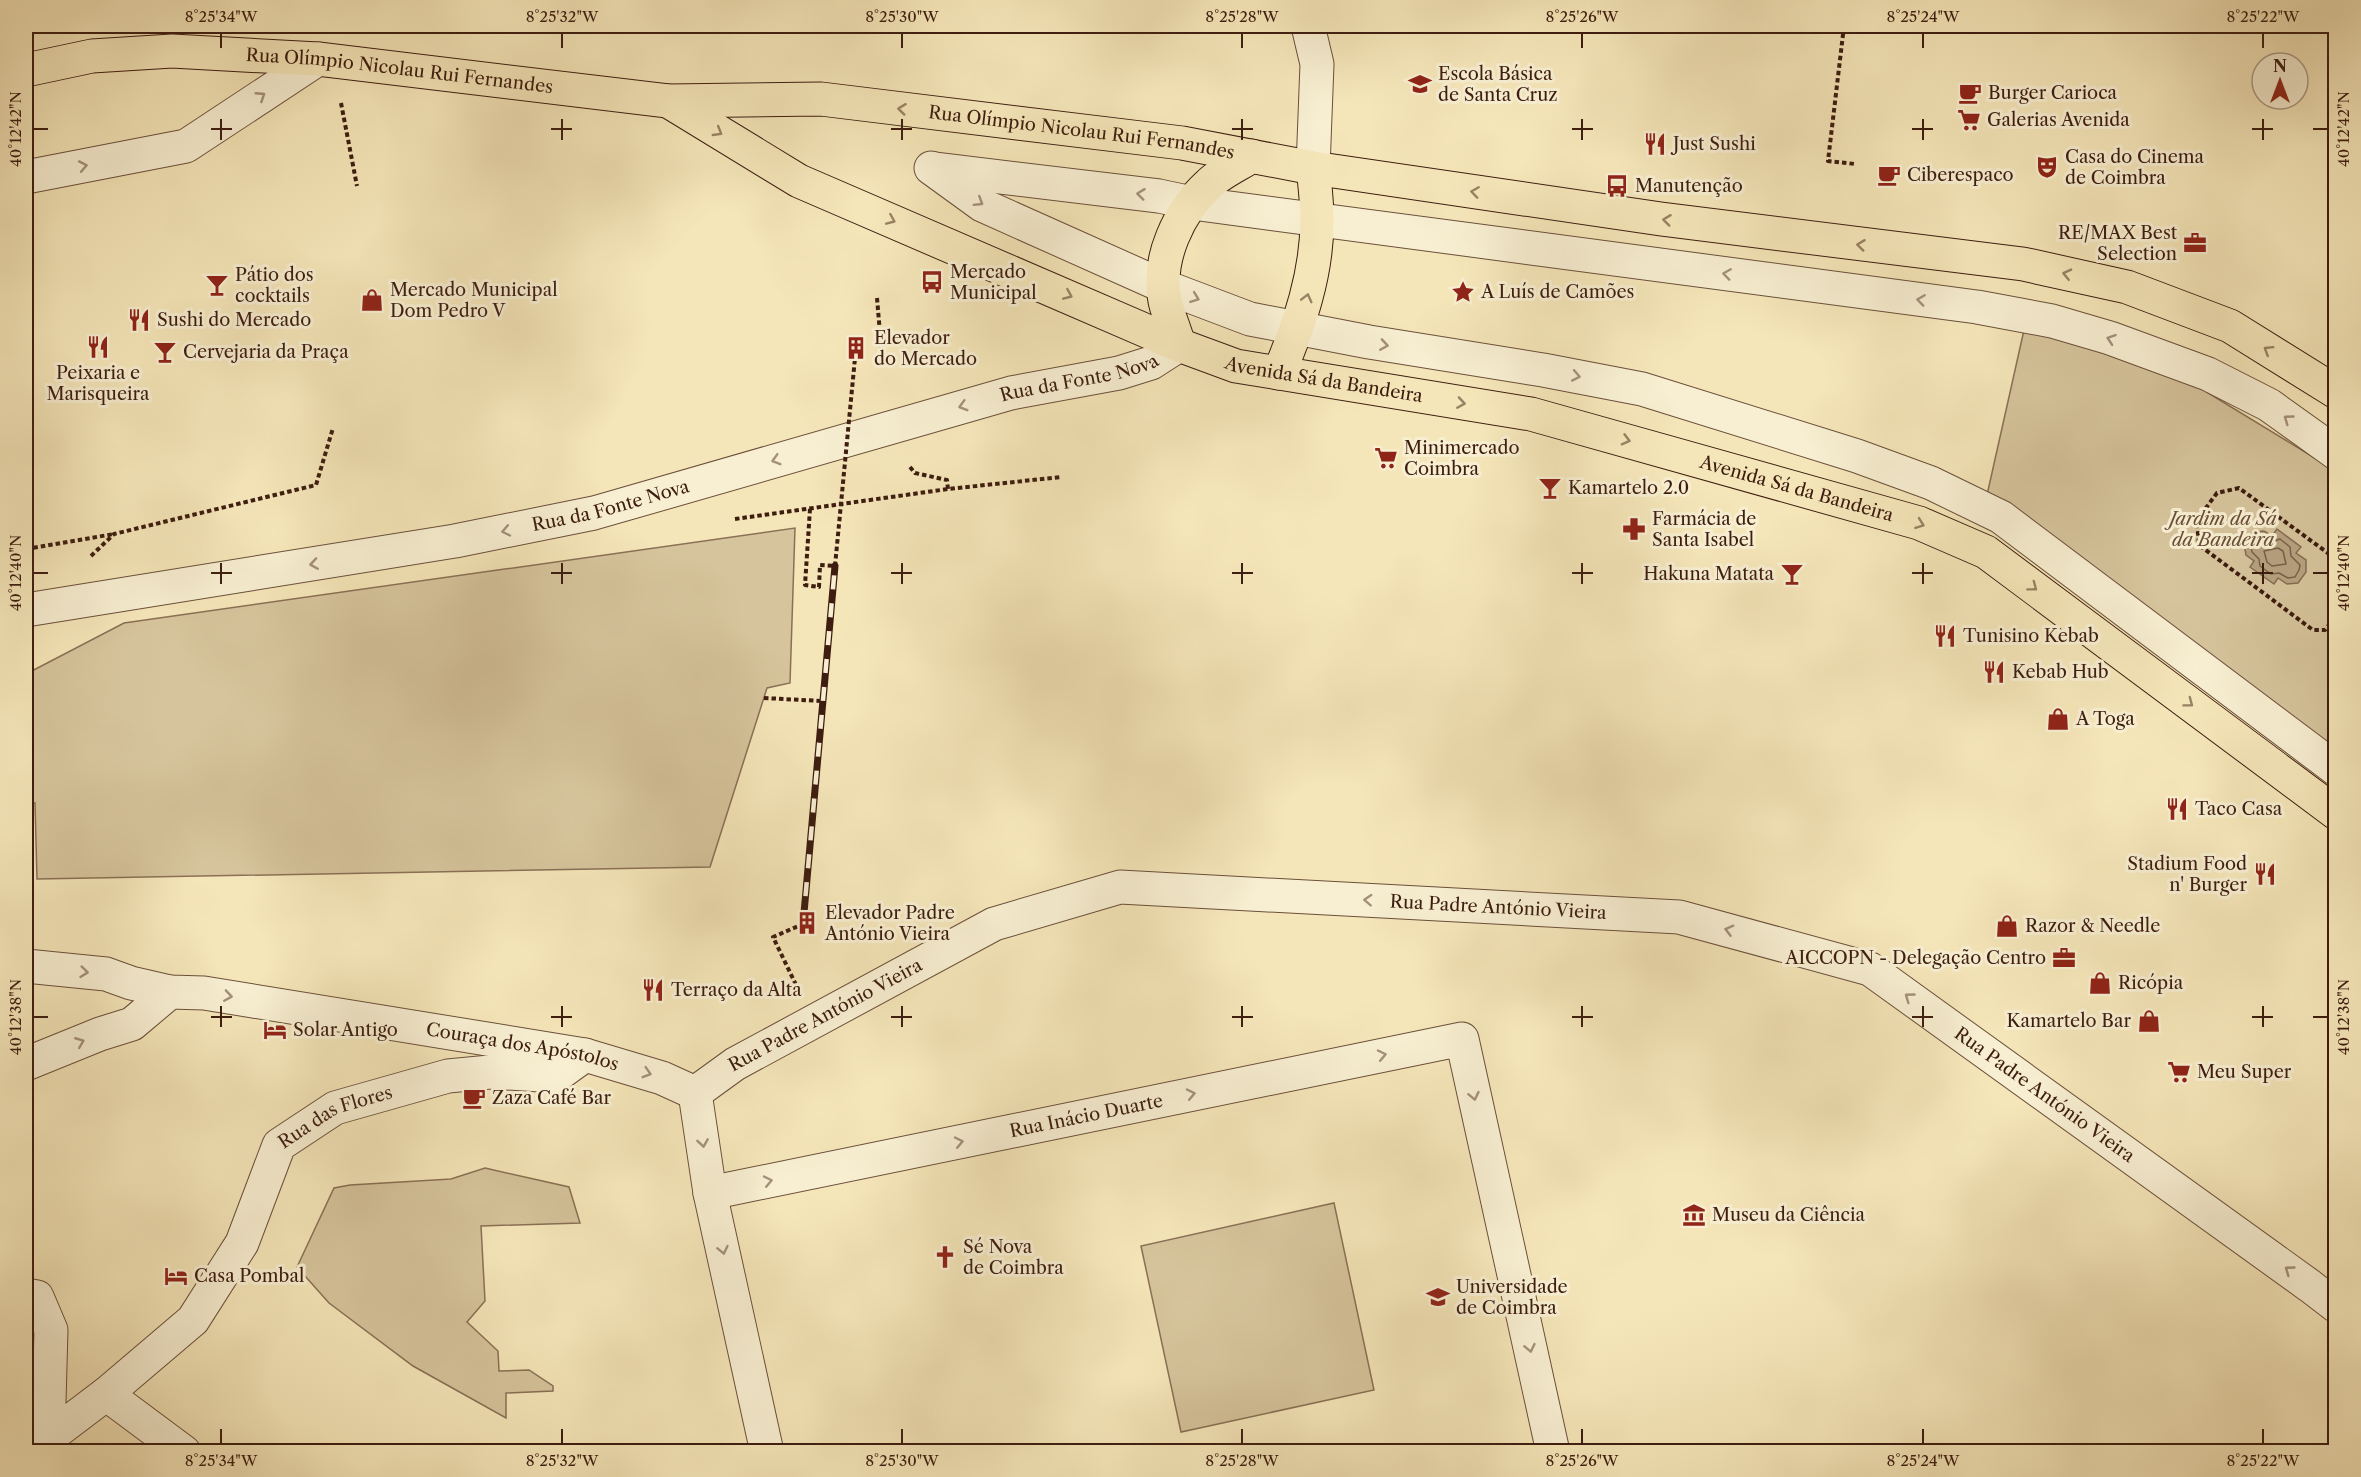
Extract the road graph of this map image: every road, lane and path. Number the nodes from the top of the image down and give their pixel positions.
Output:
1 (1308, 26) edge
2 (1844, 26) edge
3 (318, 59) junction
4 (26, 70) edge
5 (340, 96) dead end
6 (668, 101) junction
7 (1252, 156) junction
8 (1855, 164) dead end
9 (1313, 168) junction
10 (26, 177) edge
11 (357, 186) dead end
12 (1192, 203) junction
13 (1317, 219) junction
14 (1163, 286) junction
15 (877, 298) dead end
16 (1298, 330) junction
17 (1179, 345) junction
18 (882, 357) dead end
19 (855, 358) dead end
20 (1279, 373) junction
21 (2336, 392) edge
22 (333, 428) dead end
23 (2336, 453) edge
24 (1060, 477) dead end
25 (947, 480) dead end
26 (948, 489) junction
27 (810, 508) junction
28 (727, 520) dead end
29 (114, 534) junction
30 (26, 549) edge
31 (2336, 559) edge
32 (85, 562) dead end
33 (26, 610) edge
34 (2336, 616) edge
35 (764, 698) dead end
36 (822, 701) dead end
37 (2336, 769) edge
38 (2336, 813) edge
39 (803, 924) dead end
40 (26, 966) edge
41 (170, 992) junction
42 (813, 1021) junction
43 (585, 1055) junction
44 (26, 1064) edge
45 (695, 1093) junction
46 (710, 1193) junction
47 (26, 1295) edge
48 (2336, 1306) edge
49 (106, 1394) junction
50 (46, 1445) edge
51 (184, 1452) edge
52 (767, 1452) edge
53 (1553, 1452) edge

1 - 9 street
2 - 8 path
3 - 4 main road, Rua Olímpio Nicolau Rui Fernandes
3 - 6 main road, Rua Olímpio Nicolau Rui Fernandes
10 -> 3 street
5 - 11 path
7 -> 6 main road, Rua Olímpio Nicolau Rui Fernandes
6 -> 17 main road, Rua Olímpio Nicolau Rui Fernandes
7 - 9 main road, Rua Olímpio Nicolau Rui Fernandes
7 - 12 main road
9 - 13 main road
21 -> 9 main road
12 - 13 street
12 - 14 main road
12 -> 14 street
16 -> 13 main road
23 -> 13 street
14 -> 16 street
14 - 17 main road
15 - 18 path
16 - 20 main road
16 -> 37 street
17 - 20 main road, Avenida Sá da Bandeira
17 -> 33 street, Rua da Fonte Nova
19 - 27 path, bridge
20 -> 38 main road, Avenida Sá da Bandeira
22 - 29 path
24 - 26 path
25 - 26 path
26 - 27 path
27 - 28 path
29 - 30 path
29 - 32 path
31 - 34 path
35 - 36 path
39 - 42 path
40 -> 41 street, Couraça dos Apóstolos
41 -> 43 street, Couraça dos Apóstolos
44 -> 41 street
42 - 45 street, Rua Padre António Vieira
48 -> 42 street, Rua Padre António Vieira
43 -> 45 street, Couraça dos Apóstolos
43 - 49 street, Rua das Flores
45 -> 46 street
46 -> 52 street
46 -> 53 street, Rua Inácio Duarte
47 - 50 street
49 - 50 street, Rua das Flores
49 - 51 street

